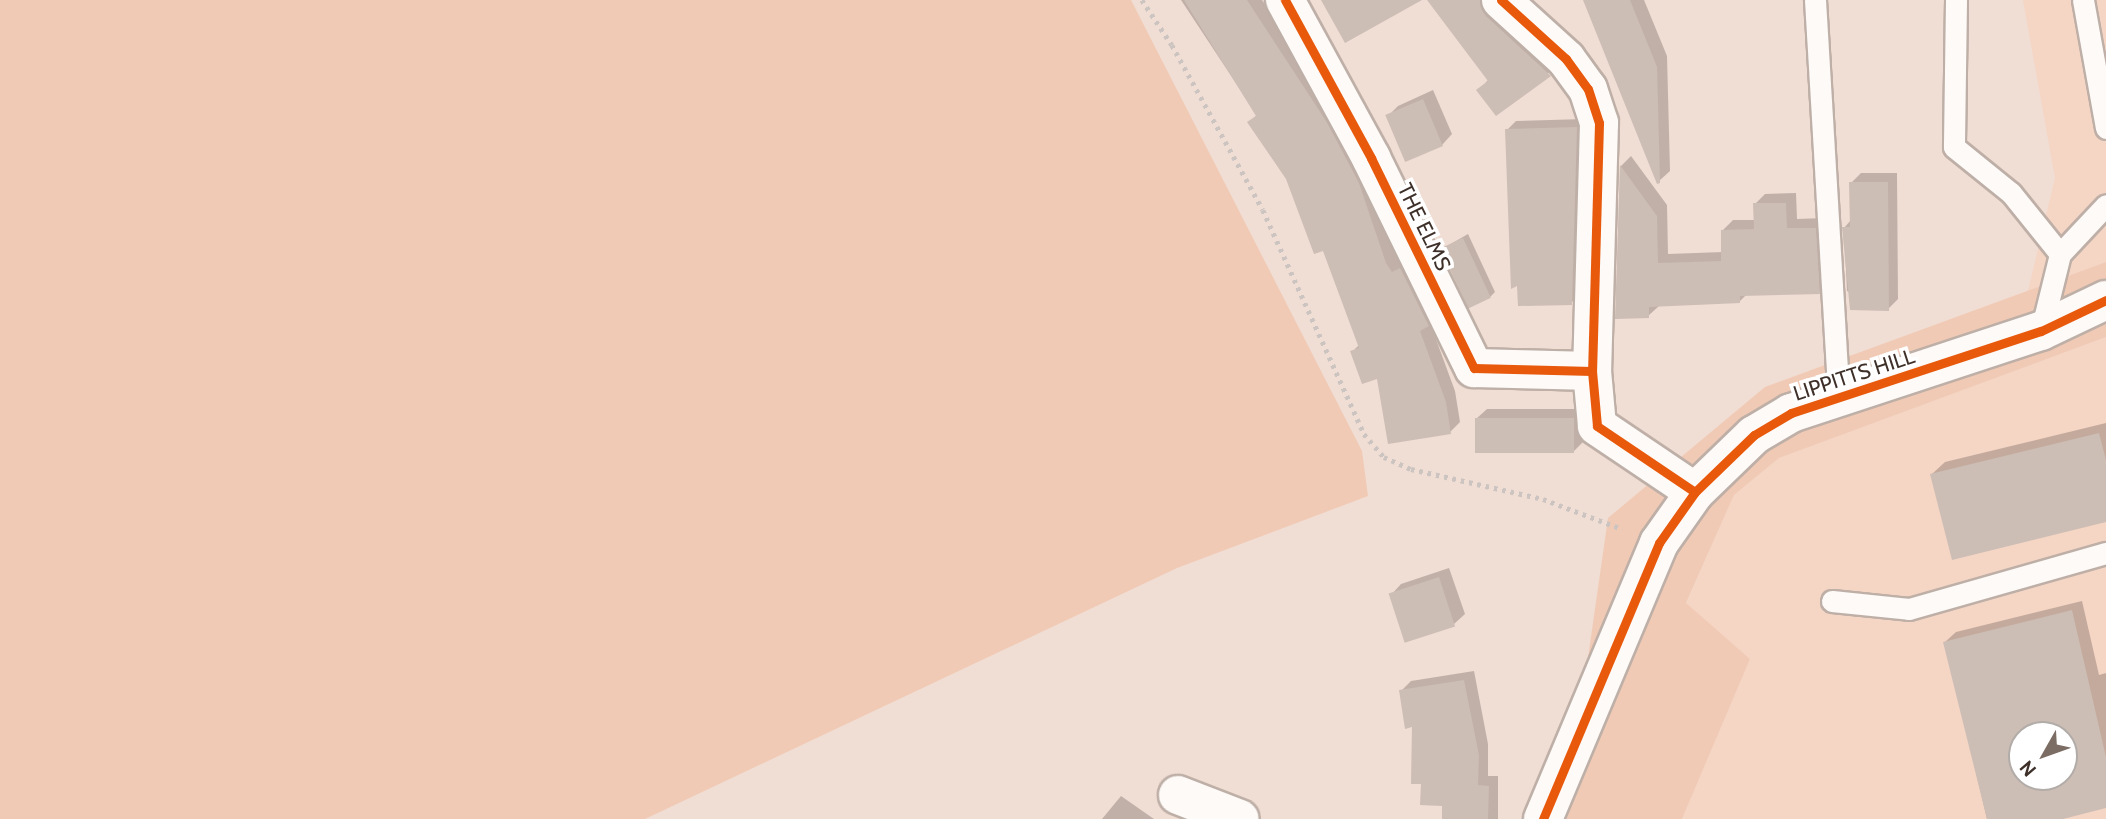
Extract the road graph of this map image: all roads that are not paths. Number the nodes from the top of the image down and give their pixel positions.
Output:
1 (1285, 0) edge
2 (1501, 0) edge
3 (1815, 0) edge
4 (1956, 0) edge
5 (2083, 0) edge
6 (2106, 128) edge
7 (2106, 205) edge
8 (2060, 254) junction
9 (2106, 300) edge
10 (2041, 331) junction
11 (1592, 371) junction
12 (1839, 399) junction
13 (1695, 492) junction
14 (2106, 553) edge
15 (1832, 601) dead end
16 (1178, 795) dead end
17 (1240, 819) edge
18 (1543, 819) edge

1 - 11 street, THE ELMS
2 - 11 street
3 - 12 lane
4 - 8 lane
5 - 6 lane
7 - 8 lane
8 - 10 lane
9 - 10 street, LIPPITTS HILL
10 - 12 street, LIPPITTS HILL
11 - 13 street
12 - 13 street, LIPPITTS HILL
13 - 18 street, LIPPITTS HILL
14 - 15 lane
16 - 17 street

